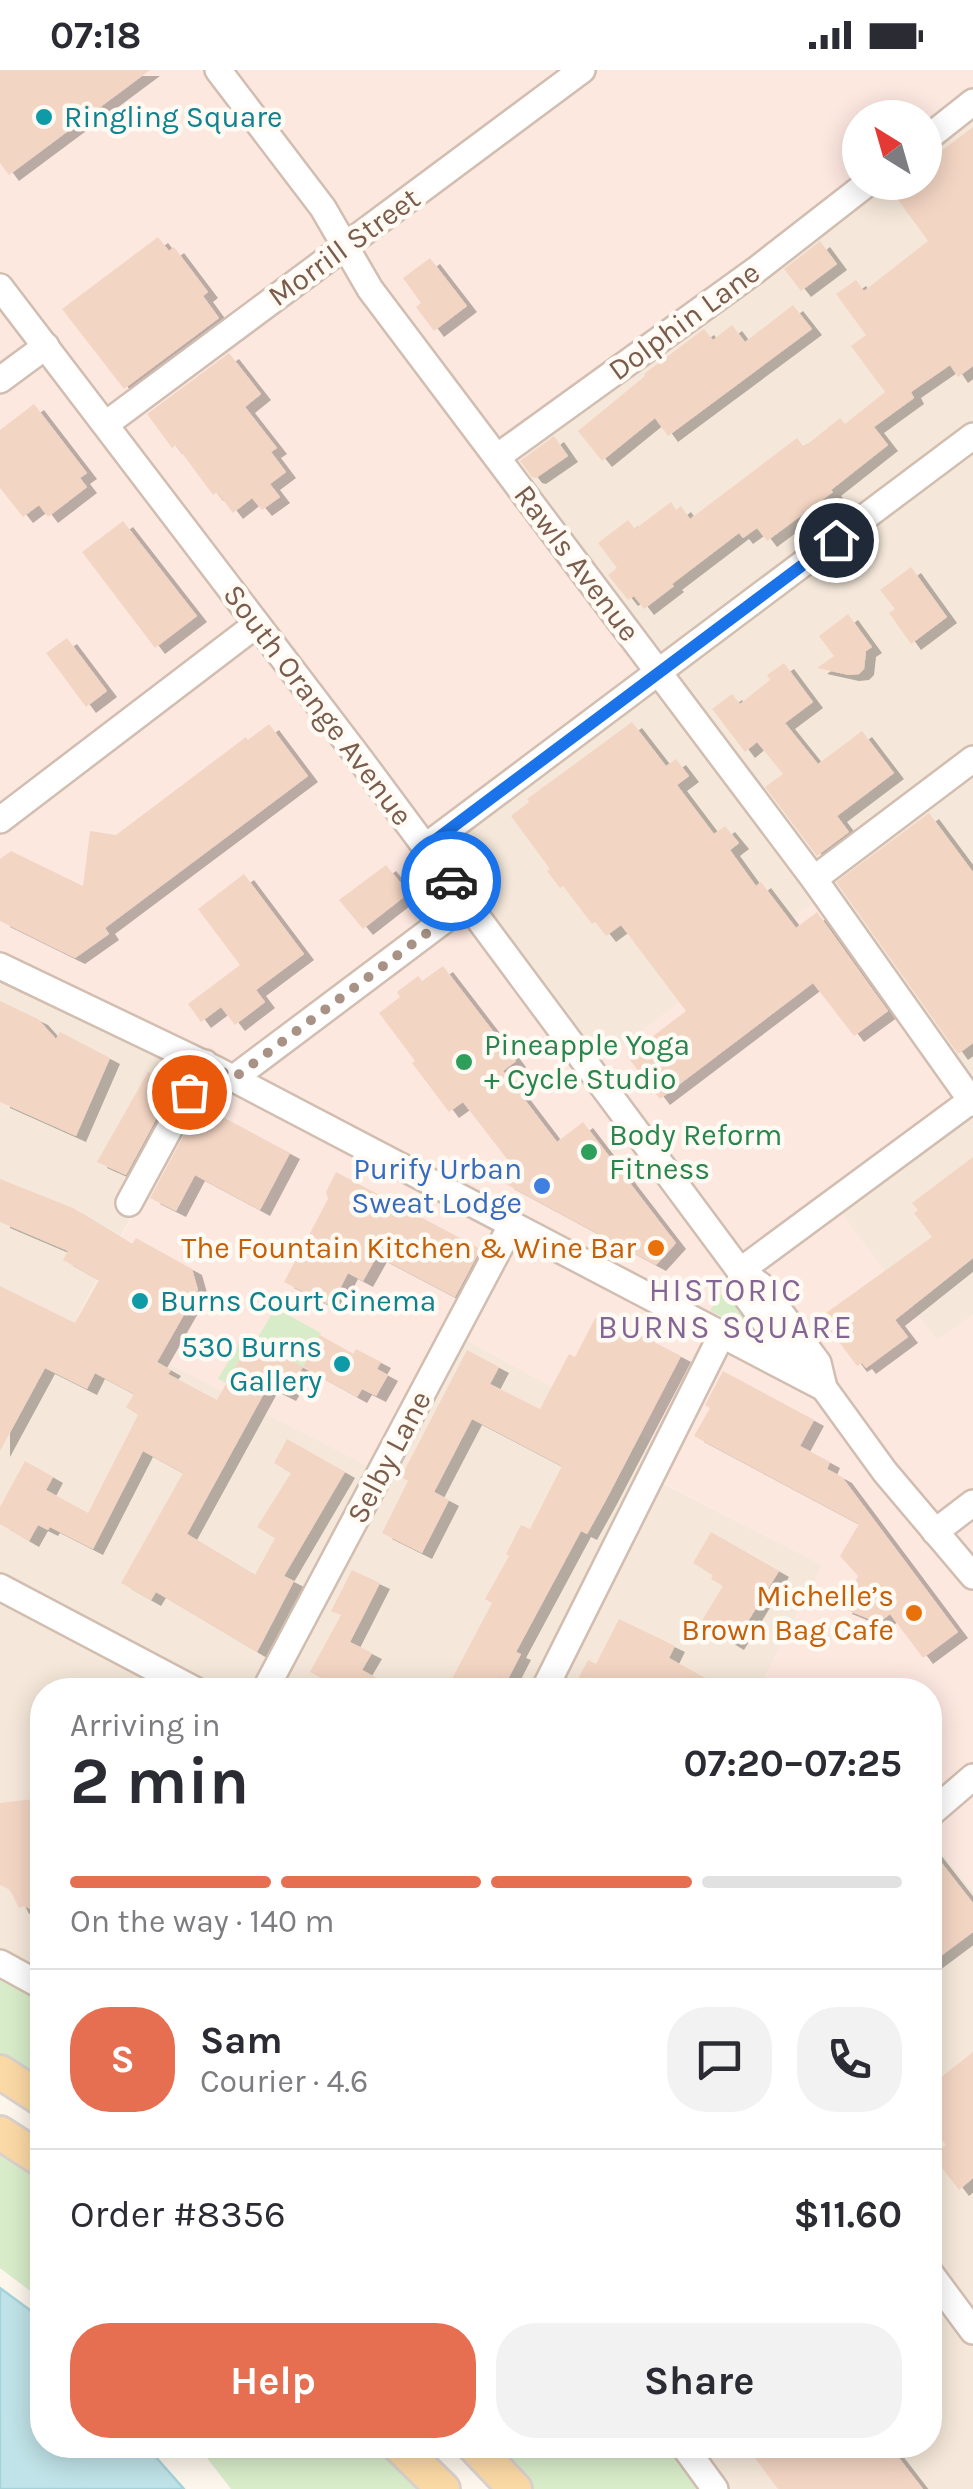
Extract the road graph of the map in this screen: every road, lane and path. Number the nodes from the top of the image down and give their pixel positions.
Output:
1 (218, 70) edge
2 (582, 70) edge
3 (973, 102) edge
4 (942, 127) edge
5 (846, 200) edge
6 (346, 246) junction
7 (0, 287) edge
8 (46, 346) junction
9 (0, 380) edge
10 (106, 424) junction
11 (973, 436) edge
12 (497, 457) junction
13 (257, 624) junction
14 (660, 673) junction
15 (973, 759) edge
16 (0, 820) edge
17 (426, 847) junction
18 (814, 879) junction
19 (467, 903) junction
20 (0, 966) edge
21 (205, 1063) junction
22 (234, 1078) junction
23 (972, 1101) edge
24 (129, 1203) dead end
25 (512, 1224) junction
26 (740, 1271) junction
27 (722, 1334) junction
28 (816, 1384) junction
29 (973, 1503) edge
30 (935, 1532) junction
31 (973, 1576) edge
32 (0, 1587) edge
33 (171, 1678) edge
34 (272, 1678) edge
35 (550, 1678) edge
36 (973, 1777) edge
37 (942, 1804) edge
38 (0, 1962) edge
39 (30, 1979) edge
40 (0, 2072) edge
41 (30, 2091) edge
42 (0, 2133) edge
43 (30, 2152) edge
44 (942, 2289) edge
45 (973, 2331) edge
46 (411, 2458) edge
47 (485, 2458) edge
48 (694, 2466) edge
49 (443, 2489) edge
50 (515, 2489) edge
51 (716, 2489) edge

1 - 6 street, Rawls Avenue
2 - 6 street, Morrill Street
3 - 4 street
5 - 12 street, Dolphin Lane
6 - 10 street, Morrill Street
6 - 12 street, Rawls Avenue
7 - 8 street, South Orange Avenue
8 - 9 street
8 - 10 street, South Orange Avenue
10 - 13 street, South Orange Avenue
11 - 14 street
12 - 14 street, Rawls Avenue
13 - 16 street
13 - 17 street, South Orange Avenue
14 - 17 street
14 - 18 street, Rawls Avenue
15 - 18 street
17 - 19 street, South Orange Avenue
18 - 23 street, Rawls Avenue
19 - 22 street
19 - 26 street, South Orange Avenue
20 - 21 street
21 - 22 street
21 - 24 street
22 - 25 street
23 - 26 street
25 - 27 street
25 - 34 street, Selby Lane
26 - 28 street, South Orange Avenue
27 - 28 street
27 - 35 street
28 - 30 street, South Orange Avenue
29 - 30 street
30 - 31 street, South Orange Avenue
32 - 33 street
36 - 37 street
38 - 39 street
40 - 41 main road
42 - 43 main road
44 - 45 street
46 - 49 main road
47 - 50 main road
48 - 51 street

